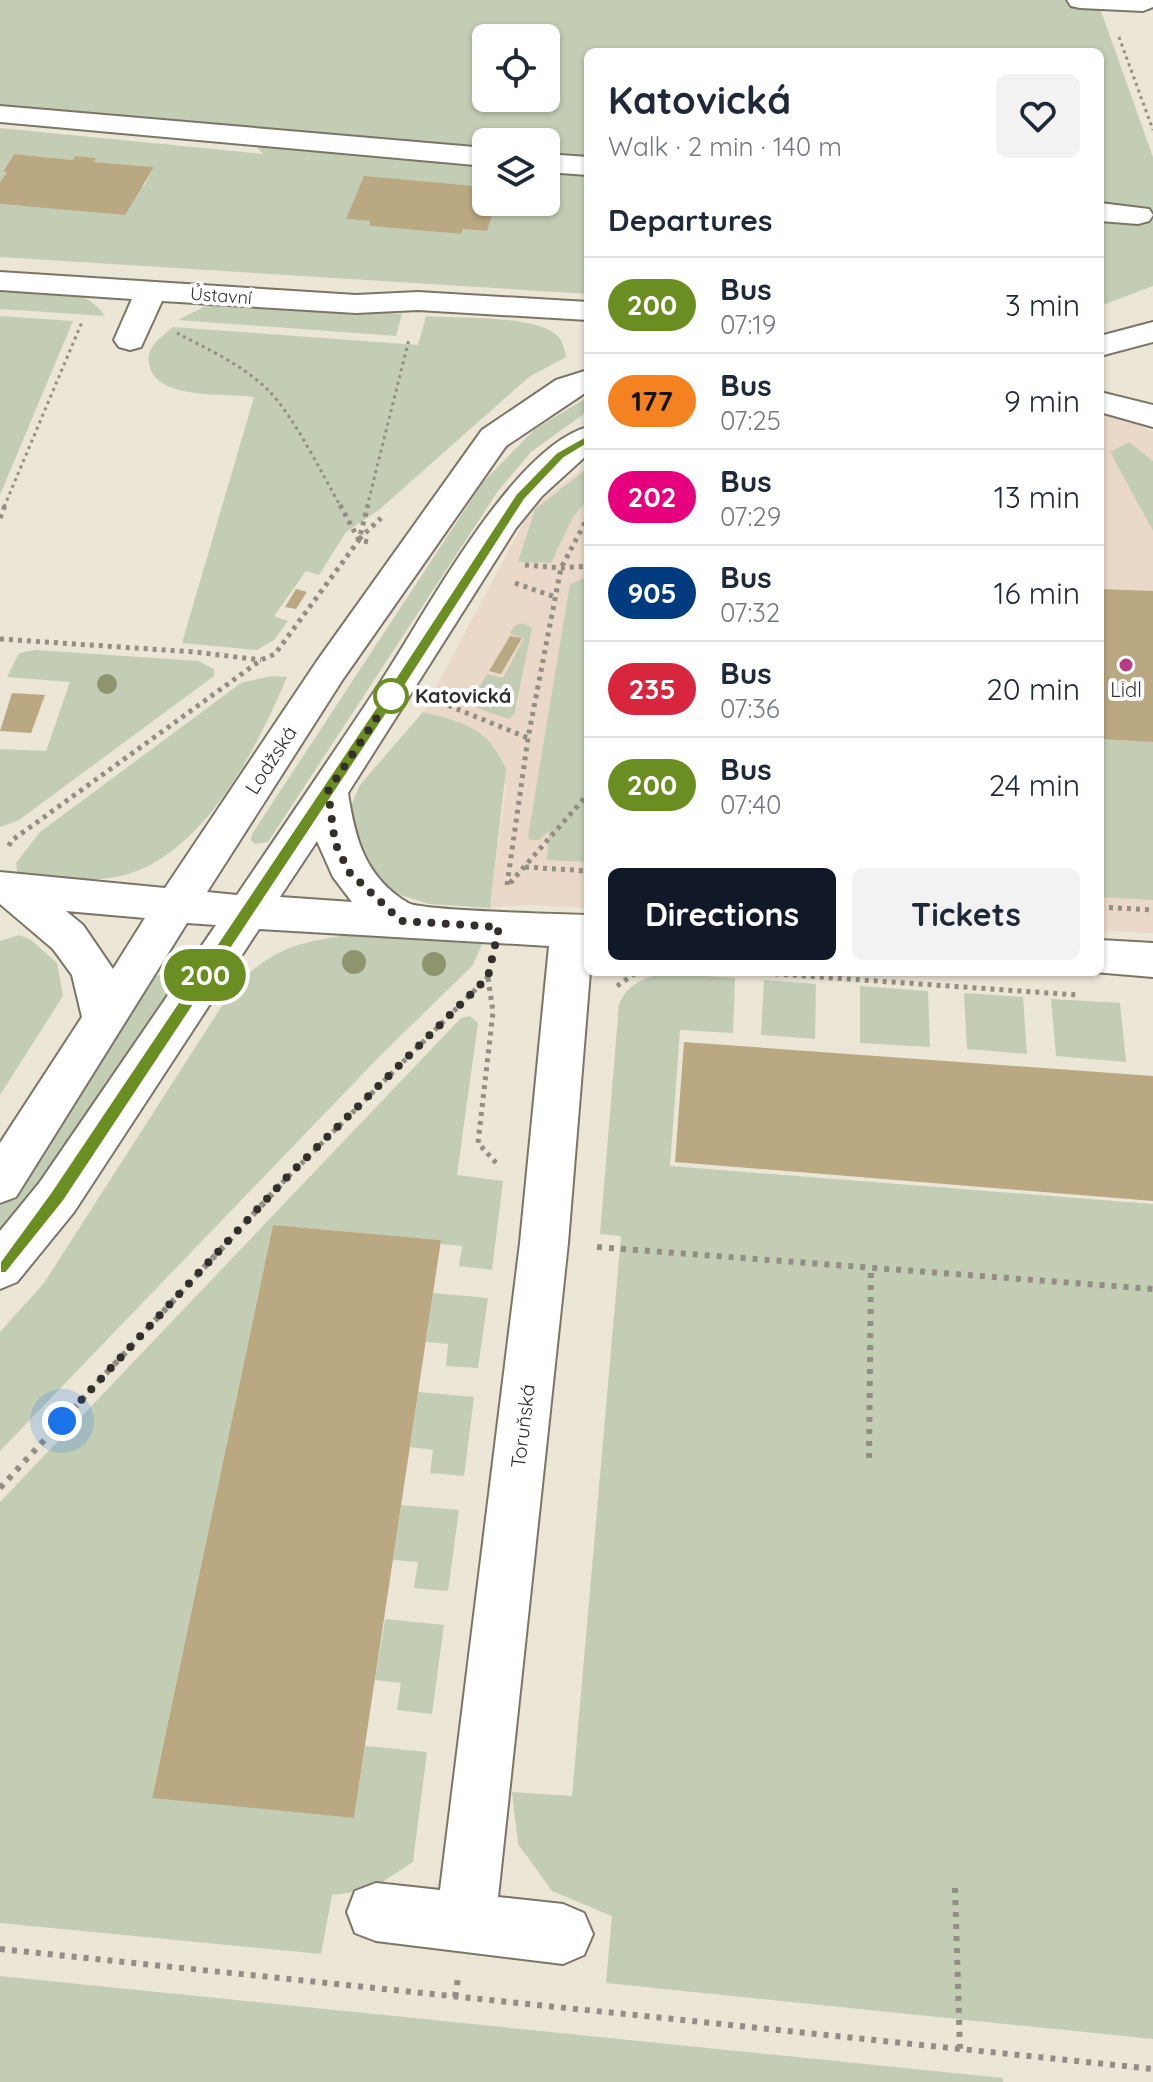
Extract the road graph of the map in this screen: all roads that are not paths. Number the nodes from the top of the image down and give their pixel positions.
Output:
1 (1080, 0) edge
2 (1142, 1) edge
3 (1153, 31) edge
4 (0, 114) edge
5 (472, 156) edge
6 (560, 164) edge
7 (584, 166) edge
8 (1104, 212) edge
9 (1138, 215) dead end
10 (0, 281) edge
11 (150, 292) junction
12 (1153, 332) edge
13 (130, 340) dead end
14 (578, 345) edge
15 (1104, 345) edge
16 (1104, 356) edge
17 (1153, 364) edge
18 (1153, 390) edge
19 (1104, 391) edge
20 (1104, 403) edge
21 (1153, 417) edge
22 (584, 441) edge
23 (328, 791) junction
24 (6, 878) edge
25 (176, 905) junction
26 (247, 912) junction
27 (401, 921) junction
28 (580, 932) edge
29 (1104, 957) edge
30 (1153, 960) edge
31 (104, 1019) junction
32 (0, 1183) edge
33 (0, 1267) edge
34 (376, 1912) dead end
35 (466, 1920) junction
36 (563, 1934) dead end

1 - 2 street
2 - 3 street
4 - 5 street
6 - 7 street
8 - 9 street
10 - 11 street, Ústavní
11 - 13 street
11 - 14 street, Ústavní
12 - 15 street
14 - 25 street, Lodžská
16 - 17 street
18 - 19 street
20 - 21 street
22 - 23 street
23 - 26 street
23 - 27 street
24 - 25 street
24 - 31 street
25 - 26 street
25 - 31 street, Lodžská
26 - 27 street, Toruňská
26 - 33 street
27 - 28 street, Toruňská
28 - 35 street, Toruňská
29 - 30 street
31 - 32 street, Lodžská
34 - 35 street
35 - 36 street

